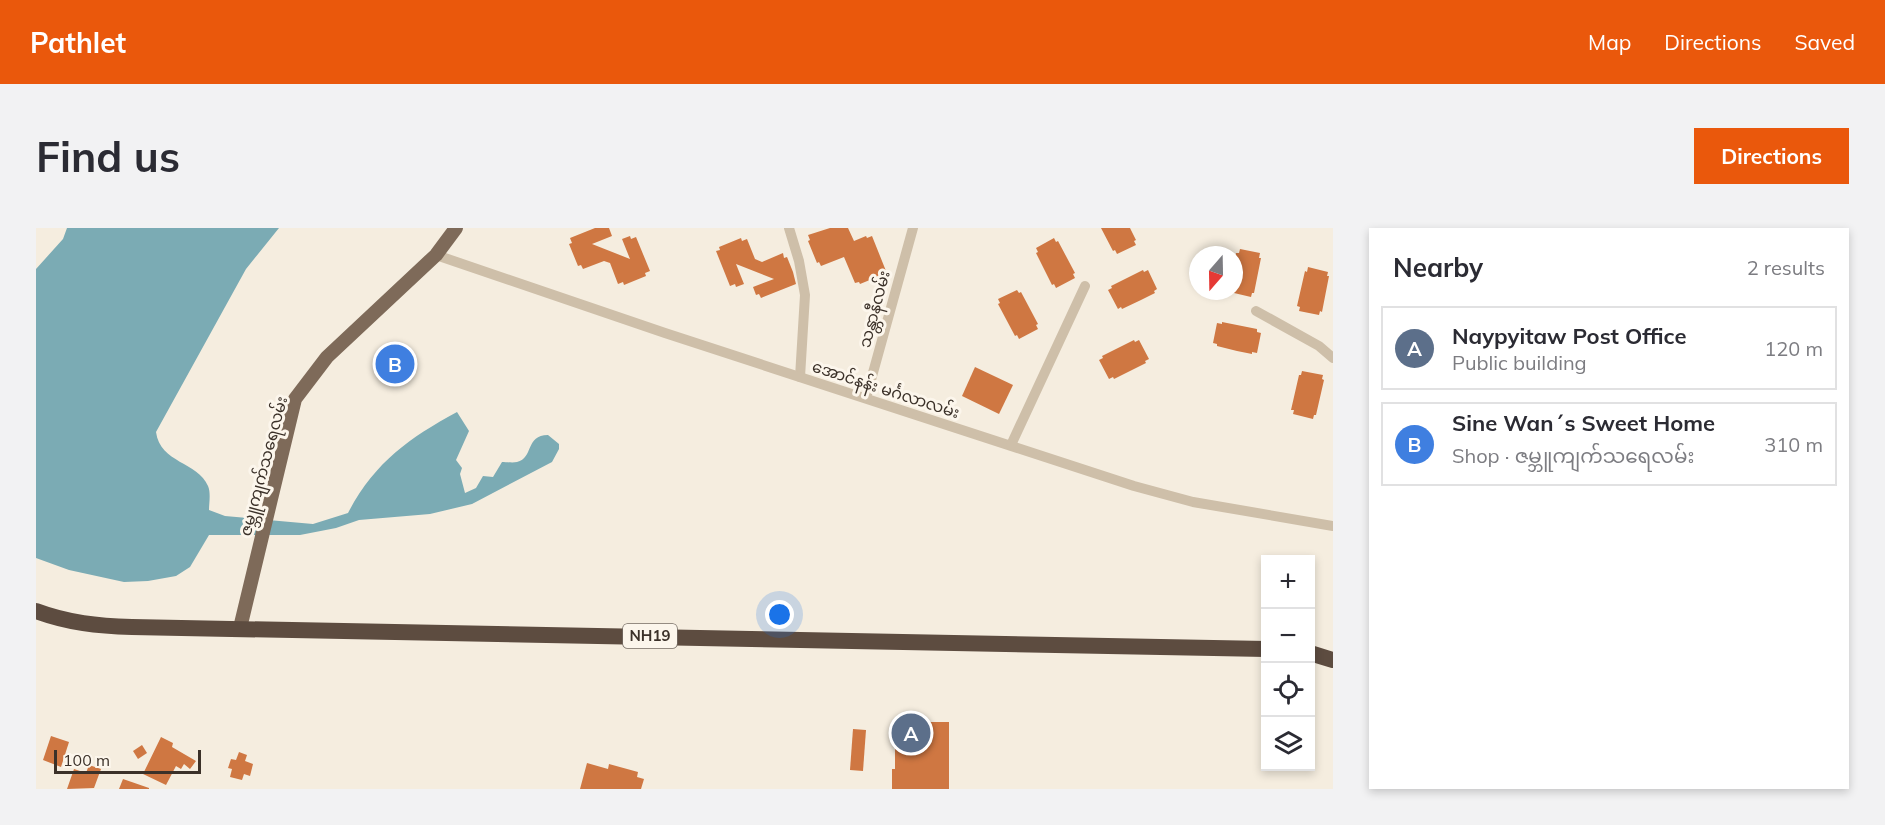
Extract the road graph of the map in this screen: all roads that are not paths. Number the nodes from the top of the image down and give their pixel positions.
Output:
1 (456, 228) edge
2 (789, 228) edge
3 (913, 228) edge
4 (436, 255) junction
5 (1085, 286) dead end
6 (1256, 311) dead end
7 (1333, 358) edge
8 (800, 377) junction
9 (866, 398) junction
10 (1011, 445) junction
11 (1333, 526) edge
12 (36, 611) edge
13 (240, 628) junction
14 (1261, 649) edge

1 - 4 main road, ဇမ္ဘူကျက်သရေလမ်း
2 - 8 street
3 - 9 street, သန္တာနီလမ်း
4 - 8 street, အောင်နန်း မင်္ဂလာလမ်း
4 - 13 main road, ဇမ္ဘူကျက်သရေလမ်း
5 - 10 street
6 - 7 street
8 - 9 street, အောင်နန်း မင်္ဂလာလမ်း
9 - 10 street, အောင်နန်း မင်္ဂလာလမ်း
10 - 11 street, အောင်နန်း မင်္ဂလာလမ်း
12 - 13 highway, NH19
13 - 14 highway, NH19

